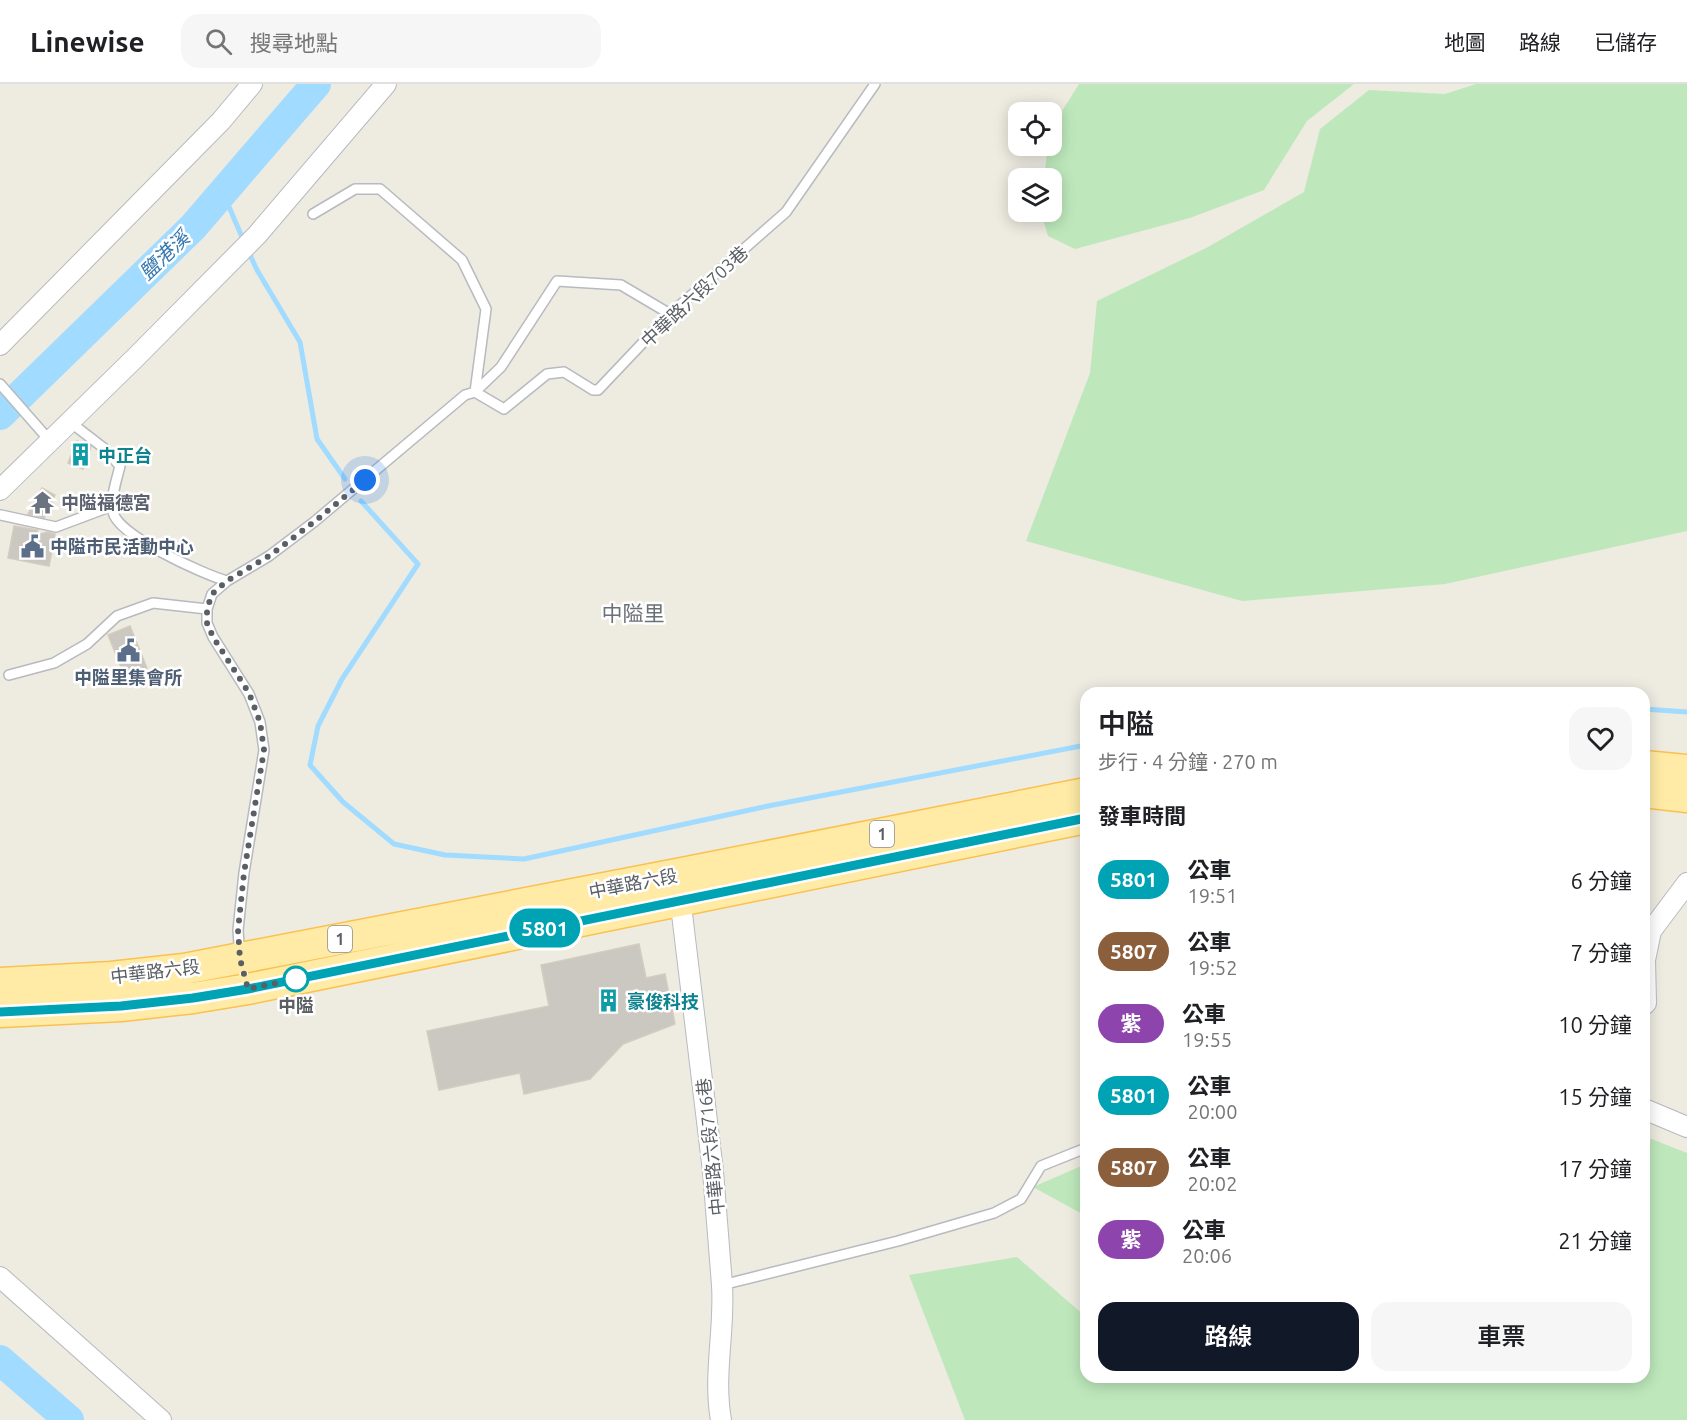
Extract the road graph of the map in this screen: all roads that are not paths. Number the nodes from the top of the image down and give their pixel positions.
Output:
1 (252, 84) edge
2 (386, 84) edge
3 (876, 84) edge
4 (313, 213) dead end
5 (670, 314) junction
6 (0, 345) edge
7 (0, 384) edge
8 (475, 392) junction
9 (70, 422) junction
10 (50, 441) junction
11 (0, 490) edge
12 (112, 506) junction
13 (1, 515) edge
14 (227, 581) junction
15 (207, 609) junction
16 (9, 675) dead end
17 (1650, 770) edge
18 (1650, 792) edge
19 (1687, 792) edge
20 (1080, 794) edge
21 (1080, 819) edge
22 (1687, 883) edge
23 (679, 887) junction
24 (1650, 936) edge
25 (240, 959) junction
26 (0, 983) edge
27 (248, 989) junction
28 (0, 1012) edge
29 (1650, 1112) edge
30 (1687, 1127) edge
31 (1080, 1150) edge
32 (0, 1277) edge
33 (723, 1286) junction
34 (161, 1420) edge
35 (722, 1420) edge

1 - 6 street
2 - 9 street
3 - 5 lane, 中華路六段703巷
4 - 8 lane
5 - 8 lane, 中華路六段703巷
5 - 8 lane
7 - 10 lane
8 - 14 lane
9 - 10 street
9 - 12 lane
10 - 11 street
12 - 13 lane
12 - 14 lane
14 - 15 lane
15 - 16 lane
15 - 25 lane
17 - 19 main road
18 - 19 main road
20 - 23 main road, 中華路六段 / 1
21 - 23 main road, 中華路六段 / 1
22 - 24 street
23 - 25 main road, 中華路六段 / 1
23 - 27 main road, 中華路六段 / 1
23 - 33 street, 中華路六段716巷
25 - 26 main road, 中華路六段 / 1
25 - 27 lane
27 - 28 main road, 中華路六段 / 1
29 - 30 street
31 - 33 lane
32 - 34 street
33 - 35 street, 中華路六段716巷

